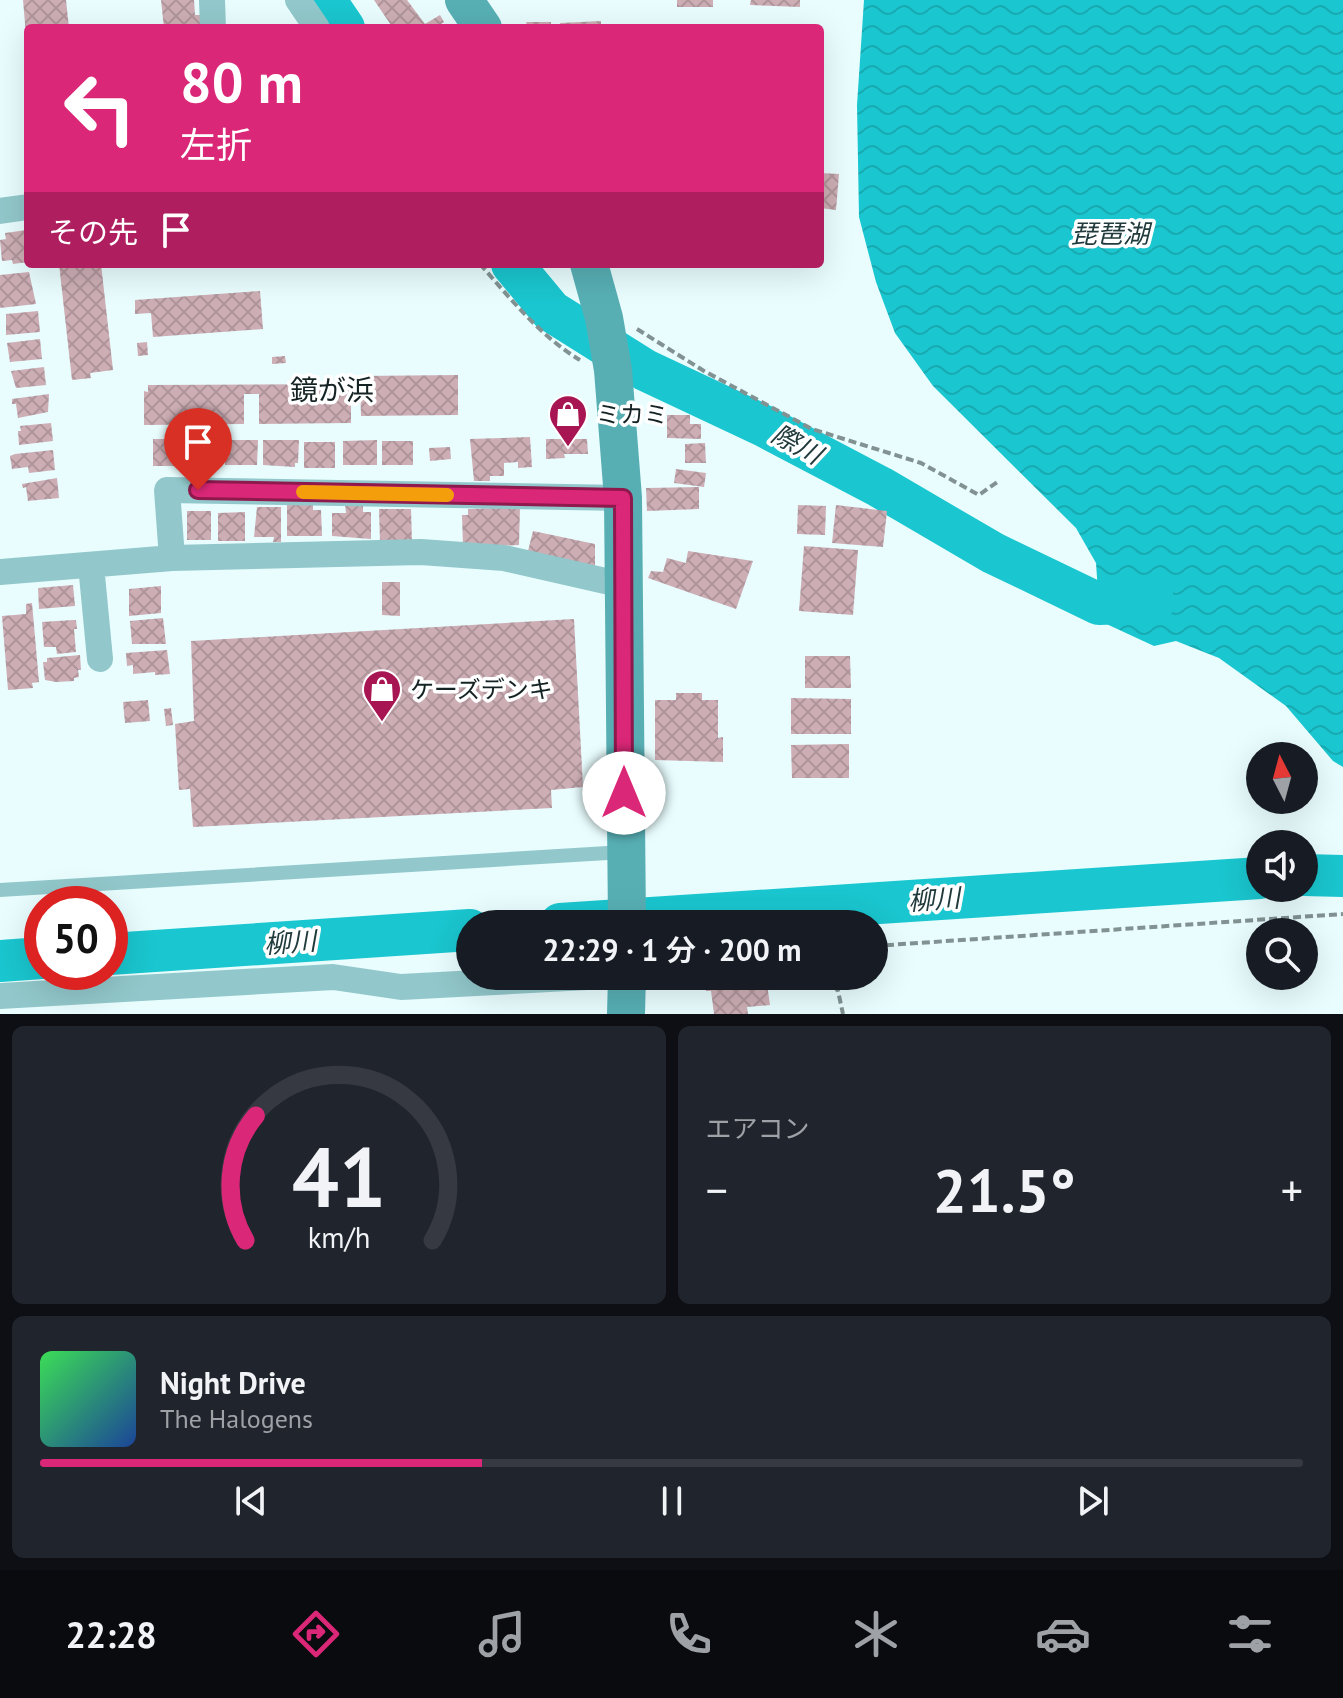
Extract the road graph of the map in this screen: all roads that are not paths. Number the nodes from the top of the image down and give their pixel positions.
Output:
1 (212, 0) edge
2 (298, 0) edge
3 (464, 0) edge
4 (213, 24) edge
5 (314, 24) edge
6 (480, 24) edge
7 (24, 208) edge
8 (0, 211) edge
9 (590, 268) edge
10 (623, 498) junction
11 (172, 558) junction
12 (91, 565) junction
13 (1, 567) edge
14 (623, 585) junction
15 (100, 659) dead end
16 (624, 852) junction
17 (0, 890) edge
18 (626, 910) edge
19 (456, 984) edge
20 (627, 990) edge
21 (0, 996) edge
22 (626, 1014) edge

1 - 4 street
2 - 5 street
3 - 6 main road
7 - 8 street
9 - 10 main road
10 - 11 street
10 - 14 main road
11 - 12 street
11 - 14 street
12 - 13 street
12 - 15 street
14 - 16 main road
16 - 17 lane
16 - 18 main road
19 - 21 street
20 - 22 main road

